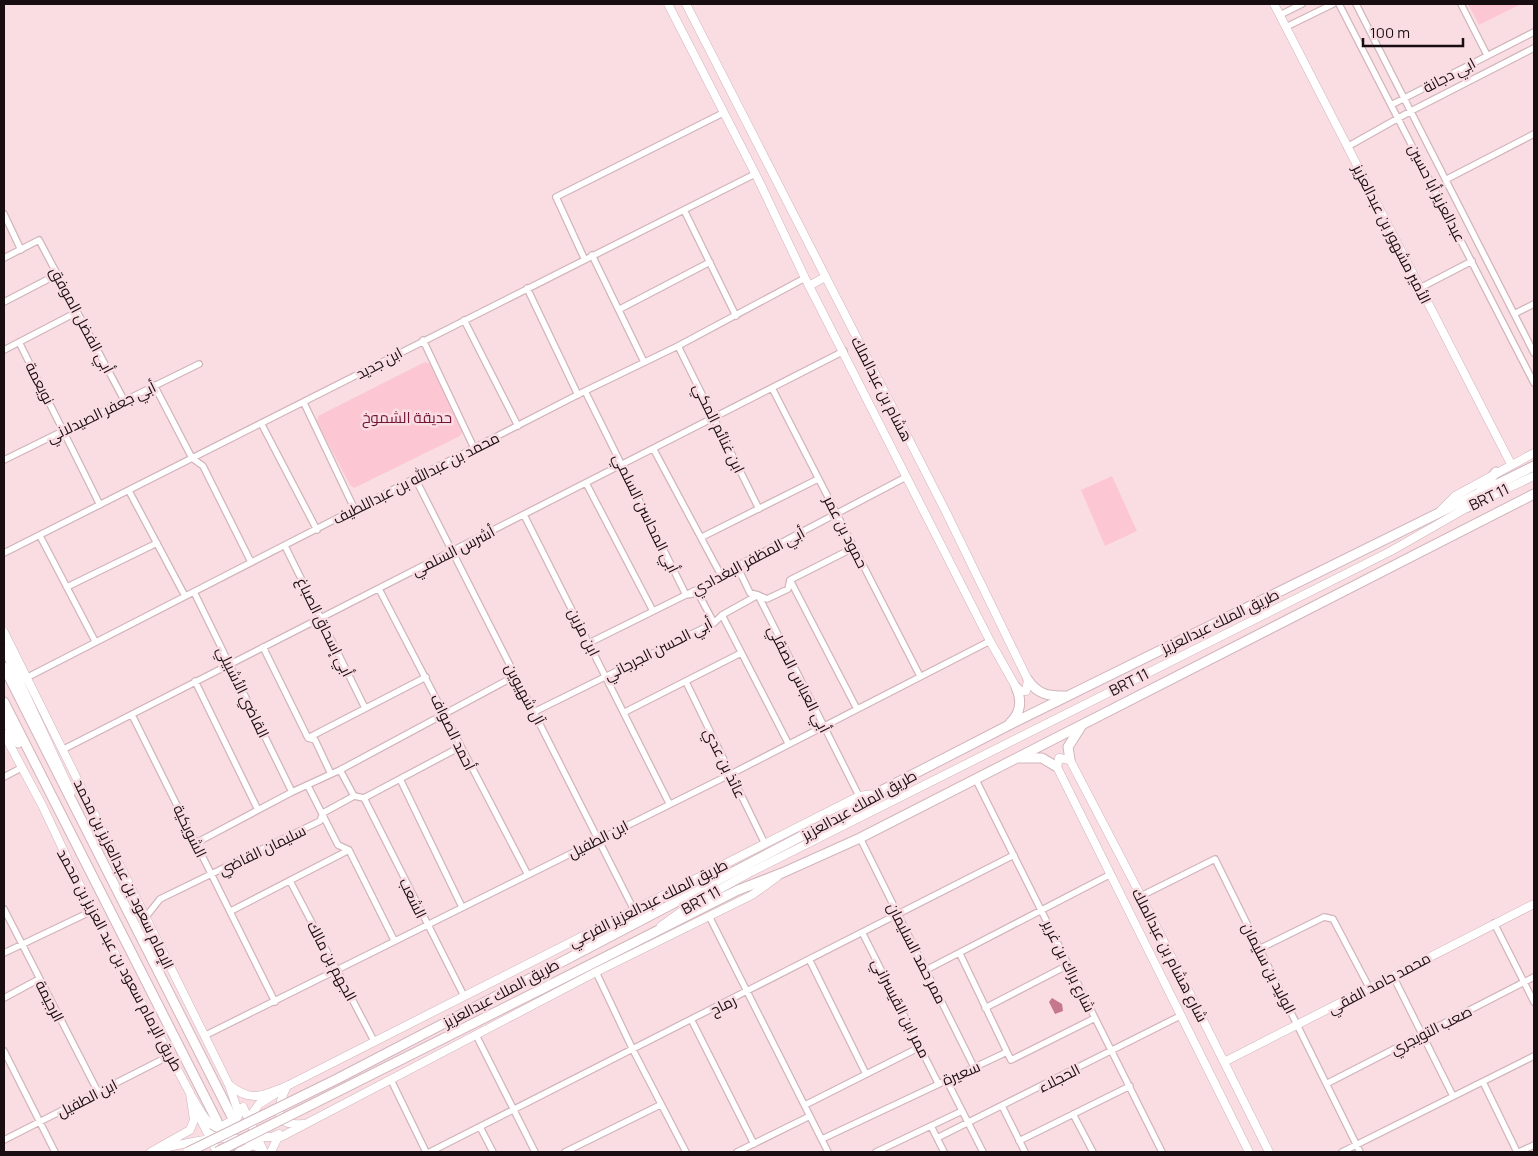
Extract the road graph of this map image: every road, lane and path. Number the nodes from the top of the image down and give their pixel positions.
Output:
1 (668, 4) edge
2 (686, 4) edge
3 (1274, 4) edge
4 (1302, 4) edge
5 (1333, 4) edge
6 (1339, 4) edge
7 (1356, 4) edge
8 (1461, 4) edge
9 (1280, 15) junction
10 (1286, 27) junction
11 (1534, 32) edge
12 (1534, 48) edge
13 (1486, 55) junction
14 (714, 60) junction
15 (701, 67) junction
16 (1404, 99) junction
17 (1392, 105) junction
18 (1411, 111) junction
19 (723, 113) junction
20 (1398, 118) junction
21 (1534, 134) edge
22 (1347, 147) junction
23 (772, 172) junction
24 (756, 177) junction
25 (1447, 179) junction
26 (684, 210) junction
27 (4, 214) edge
28 (21, 250) junction
29 (592, 254) junction
30 (4, 258) edge
31 (584, 258) junction
32 (1472, 261) junction
33 (710, 262) junction
34 (58, 274) junction
35 (825, 277) junction
36 (807, 282) junction
37 (527, 288) junction
38 (1420, 288) junction
39 (4, 302) edge
40 (1534, 304) edge
41 (620, 309) junction
42 (77, 312) junction
43 (1514, 314) junction
44 (736, 316) junction
45 (464, 320) junction
46 (423, 340) junction
47 (19, 342) junction
48 (678, 346) junction
49 (4, 350) edge
50 (844, 351) junction
51 (1534, 353) edge
52 (644, 362) junction
53 (199, 364) dead end
54 (1534, 383) edge
55 (154, 385) junction
56 (772, 388) junction
57 (585, 391) junction
58 (578, 395) junction
59 (124, 400) junction
60 (304, 403) junction
61 (713, 417) junction
62 (261, 423) junction
63 (518, 426) junction
64 (64, 430) junction
65 (474, 448) junction
66 (654, 450) junction
67 (1534, 453) edge
68 (192, 458) junction
69 (4, 460) edge
70 (1511, 464) junction
71 (623, 465) junction
72 (1534, 466) edge
73 (1496, 472) junction
74 (1534, 476) edge
75 (906, 477) junction
76 (415, 478) junction
77 (818, 479) junction
78 (586, 483) junction
79 (130, 491) junction
80 (1478, 494) junction
81 (1533, 497) edge
82 (100, 505) junction
83 (1468, 507) junction
84 (759, 509) junction
85 (355, 510) junction
86 (1441, 510) junction
87 (837, 514) junction
88 (524, 515) junction
89 (317, 530) junction
90 (40, 536) junction
91 (702, 537) junction
92 (157, 543) junction
93 (285, 546) junction
94 (853, 548) junction
95 (453, 550) junction
96 (4, 553) edge
97 (250, 562) junction
98 (737, 566) junction
99 (722, 578) junction
100 (790, 580) junction
101 (67, 587) junction
102 (379, 589) junction
103 (194, 592) junction
104 (686, 595) junction
105 (758, 595) junction
106 (185, 596) junction
107 (653, 611) junction
108 (722, 615) junction
109 (321, 617) junction
110 (714, 623) junction
111 (4, 632) edge
112 (95, 641) junction
113 (990, 641) junction
114 (589, 643) junction
115 (263, 647) junction
116 (4, 648) edge
117 (741, 653) junction
118 (228, 664) junction
119 (4, 667) edge
120 (515, 676) junction
121 (606, 676) junction
122 (920, 676) junction
123 (426, 677) junction
124 (26, 678) junction
125 (1028, 680) junction
126 (195, 681) junction
127 (686, 682) junction
128 (1016, 687) junction
129 (1068, 696) junction
130 (4, 702) edge
131 (365, 708) junction
132 (857, 709) junction
133 (534, 712) junction
134 (625, 712) junction
135 (444, 714) junction
136 (132, 715) junction
137 (4, 718) edge
138 (1084, 723) junction
139 (822, 725) junction
140 (1004, 728) junction
141 (4, 734) edge
142 (308, 738) junction
143 (788, 742) junction
144 (460, 748) junction
145 (62, 750) junction
146 (1017, 758) junction
147 (1070, 760) junction
148 (1057, 767) junction
149 (21, 768) junction
150 (340, 770) junction
151 (331, 774) junction
152 (730, 774) junction
153 (4, 777) edge
154 (400, 779) junction
155 (976, 780) junction
156 (45, 784) junction
157 (308, 786) junction
158 (292, 792) junction
159 (875, 794) junction
160 (354, 796) junction
161 (859, 796) junction
162 (364, 798) junction
163 (669, 803) junction
164 (258, 810) junction
165 (323, 813) junction
166 (860, 838) junction
167 (599, 839) junction
168 (196, 843) junction
169 (765, 844) junction
170 (92, 845) junction
171 (349, 850) junction
172 (1014, 855) junction
173 (749, 873) junction
174 (782, 873) junction
175 (1111, 874) junction
176 (212, 875) junction
177 (528, 875) junction
178 (290, 881) junction
179 (1141, 896) junction
180 (682, 898) junction
181 (1534, 904) edge
182 (462, 907) junction
183 (634, 910) junction
184 (4, 911) edge
185 (92, 911) junction
186 (230, 911) junction
187 (1042, 911) junction
188 (898, 914) junction
189 (709, 916) junction
190 (145, 918) junction
191 (1494, 923) junction
192 (427, 925) junction
193 (656, 930) junction
194 (863, 934) junction
195 (394, 940) junction
196 (22, 944) junction
197 (1259, 948) junction
198 (4, 953) edge
199 (960, 954) junction
200 (810, 961) junction
201 (1068, 965) junction
202 (926, 970) junction
203 (336, 971) junction
204 (596, 972) junction
205 (1394, 976) junction
206 (1534, 977) edge
207 (39, 979) junction
208 (1524, 982) junction
209 (1370, 988) junction
210 (746, 993) junction
211 (464, 996) junction
212 (4, 998) edge
213 (275, 1002) junction
214 (1534, 1002) edge
215 (985, 1008) junction
216 (1180, 1016) junction
217 (1095, 1018) junction
218 (692, 1021) junction
219 (1298, 1026) junction
220 (1422, 1035) junction
221 (204, 1036) junction
222 (477, 1037) junction
223 (374, 1041) junction
224 (920, 1047) junction
225 (633, 1050) junction
226 (4, 1051) edge
227 (1112, 1051) junction
228 (1007, 1052) junction
229 (171, 1055) junction
230 (1534, 1056) edge
231 (1224, 1062) junction
232 (974, 1068) junction
233 (866, 1074) junction
234 (946, 1079) junction
235 (391, 1080) junction
236 (1483, 1082) junction
237 (938, 1083) junction
238 (1328, 1083) junction
239 (229, 1085) junction
240 (287, 1086) junction
241 (1130, 1086) junction
242 (98, 1092) junction
243 (190, 1093) junction
244 (1453, 1096) junction
245 (660, 1104) junction
246 (805, 1105) junction
247 (243, 1106) junction
248 (1002, 1106) junction
249 (514, 1109) junction
250 (962, 1111) junction
251 (1073, 1114) junction
252 (231, 1115) dead end
253 (810, 1116) junction
254 (249, 1119) junction
255 (39, 1122) junction
256 (217, 1122) tunnel mouth
257 (309, 1123) junction
258 (968, 1123) junction
259 (931, 1126) junction
260 (480, 1127) junction
261 (208, 1132) junction
262 (231, 1137) junction
263 (937, 1138) junction
264 (822, 1139) junction
265 (4, 1140) edge
266 (212, 1141) junction
267 (1019, 1141) junction
268 (754, 1144) junction
269 (1357, 1145) junction
270 (1534, 1145) edge
271 (261, 1147) edge
272 (574, 1150) edge
273 (55, 1152) edge
274 (151, 1152) edge
275 (188, 1152) edge
276 (217, 1152) edge
277 (221, 1152) edge
278 (226, 1152) edge
279 (239, 1152) edge
280 (271, 1152) edge
281 (426, 1152) edge
282 (430, 1152) edge
283 (493, 1152) edge
284 (535, 1152) edge
285 (565, 1152) edge
286 (686, 1152) edge
287 (736, 1152) edge
288 (828, 1152) edge
289 (876, 1152) edge
290 (944, 1152) edge
291 (982, 1152) edge
292 (1025, 1152) edge
293 (1093, 1152) edge
294 (1162, 1152) edge
295 (1250, 1152) edge
296 (1269, 1152) edge
297 (1342, 1152) edge
298 (1360, 1152) edge
299 (1518, 1152) edge

1 - 15 street, هشام بن عبدالملك
2 - 14 street, هشام بن عبدالملك
3 - 9 street, الأمير مشهور بن عبدالعزيز
4 - 9 street
5 - 10 street
6 - 17 street, عبدالعزيز أبا حسين
7 - 16 street, عبدالعزيز أبا حسين
8 - 13 street
9 - 10 street, الأمير مشهور بن عبدالعزيز
10 - 22 street, الأمير مشهور بن عبدالعزيز
11 - 13 street, ابي دجانة
12 - 18 street, ابي دجانة
13 - 16 street, ابي دجانة
14 - 15 street
14 - 23 street, هشام بن عبدالملك
15 - 19 street, هشام بن عبدالملك
16 - 17 street, ابي دجانة
16 - 18 street, عبدالعزيز أبا حسين
17 - 20 street, عبدالعزيز أبا حسين
18 - 20 street, ابي دجانة
18 - 25 street, عبدالعزيز أبا حسين
19 - 24 street, هشام بن عبدالملك
19 - 31 street
20 - 22 street, ابي دجانة
20 - 32 street, عبدالعزيز أبا حسين
21 - 25 street
22 - 38 street, الأمير مشهور بن عبدالعزيز
23 - 24 street
23 - 35 street, هشام بن عبدالملك
24 - 26 street, ابن جديد
24 - 36 street, هشام بن عبدالملك
25 - 43 street, عبدالعزيز أبا حسين
26 - 29 street, ابن جديد
26 - 33 street
27 - 28 street
28 - 30 street
28 - 34 street, أبي الفضل الموفق
29 - 31 street, ابن جديد
29 - 41 street
31 - 37 street, ابن جديد
32 - 38 street
32 - 54 street, عبدالعزيز أبا حسين
33 - 41 street
33 - 44 street
34 - 39 street
34 - 42 street, أبي الفضل الموفق
35 - 36 street
35 - 125 street, هشام بن عبدالملك
36 - 44 street, محمد بن عبدالله بن عبداللطيف
36 - 50 street, هشام بن عبدالملك
37 - 45 street, ابن جديد
37 - 58 street
38 - 70 street, الأمير مشهور بن عبدالعزيز
40 - 43 street
41 - 52 street
42 - 47 street
42 - 59 street, أبي الفضل الموفق
43 - 51 street, عبدالعزيز أبا حسين
44 - 48 street, محمد بن عبدالله بن عبداللطيف
45 - 46 street, ابن جديد
45 - 63 street
46 - 60 street, ابن جديد
46 - 65 street
47 - 49 street
47 - 64 street, نويعمة
48 - 52 street, محمد بن عبدالله بن عبداللطيف
48 - 61 street, ابن غنائم المكي
50 - 56 street, أشرس السلمي
50 - 75 street, هشام بن عبدالملك
52 - 57 street, محمد بن عبدالله بن عبداللطيف
53 - 55 street, أبي جعفر الصيدلاني
55 - 59 street, أبي جعفر الصيدلاني
55 - 68 street
56 - 61 street, أشرس السلمي
56 - 77 street, حمود بن عمر
57 - 58 street, محمد بن عبدالله بن عبداللطيف
57 - 71 street, أبي المحاسن السلمي
58 - 63 street, محمد بن عبدالله بن عبداللطيف
59 - 64 street, أبي جعفر الصيدلاني
60 - 62 street, ابن جديد
60 - 85 street
61 - 66 street, أشرس السلمي
61 - 84 street, ابن غنائم المكي
62 - 68 street, ابن جديد
62 - 89 street
63 - 65 street, محمد بن عبدالله بن عبداللطيف
64 - 69 street, أبي جعفر الصيدلاني
64 - 82 street, نويعمة
65 - 76 street, محمد بن عبدالله بن عبداللطيف
66 - 71 street, أشرس السلمي
66 - 91 street
67 - 70 street
68 - 79 street, ابن جديد
68 - 97 street
70 - 73 street
71 - 78 street, أشرس السلمي
71 - 104 street, أبي المحاسن السلمي
72 - 80 main road, طريق الملك عبدالعزيز
73 - 80 main road
73 - 86 street
74 - 83 street, BRT 11
75 - 87 street, أبي المظفر البغدادي
75 - 113 street, هشام بن عبدالملك
76 - 85 street, محمد بن عبدالله بن عبداللطيف
76 - 95 street, آل شهيوين
77 - 84 street
77 - 87 street, حمود بن عمر
78 - 88 street, أشرس السلمي
78 - 107 street
79 - 82 street, ابن جديد
79 - 92 street
80 - 83 main road
80 - 86 main road, طريق الملك عبدالعزيز
81 - 138 main road, طريق الملك عبدالعزيز
82 - 90 street, ابن جديد
83 - 173 street, BRT 11
84 - 91 street
85 - 89 street, محمد بن عبدالله بن عبداللطيف
86 - 129 main road, طريق الملك عبدالعزيز
87 - 94 street, حمود بن عمر
87 - 98 street, أبي المظفر البغدادي
88 - 95 street, أشرس السلمي
88 - 114 street, ابن مزين
89 - 93 street, محمد بن عبدالله بن عبداللطيف
90 - 96 street, ابن جديد
90 - 101 street
91 - 99 street
92 - 101 street
92 - 106 street
93 - 97 street, محمد بن عبدالله بن عبداللطيف
93 - 109 street, أبي إسحاق الصباغ
94 - 100 street, أبي الحسن الجرجاني
94 - 122 street, حمود بن عمر
95 - 102 street, أشرس السلمي
95 - 120 street, آل شهيوين
97 - 103 street, محمد بن عبدالله بن عبداللطيف
98 - 99 street, أبي المظفر البغدادي
98 - 105 street, أبي العباس الصقلي
99 - 104 street, أبي المظفر البغدادي
100 - 105 street, أبي الحسن الجرجاني
100 - 132 street
101 - 112 street
102 - 109 street, أشرس السلمي
102 - 123 street, أحمد الصواف
103 - 106 street, محمد بن عبدالله بن عبداللطيف
103 - 118 street, القاضي الأشبيلي
104 - 107 street, أبي المظفر البغدادي
104 - 110 street
105 - 108 street, أبي الحسن الجرجاني
105 - 139 street, أبي العباس الصقلي
106 - 112 street, محمد بن عبدالله بن عبداللطيف
107 - 114 street, أبي المظفر البغدادي
108 - 110 street, أبي الحسن الجرجاني
108 - 117 street
109 - 115 street, أشرس السلمي
109 - 131 street, أبي إسحاق الصباغ
110 - 121 street, أبي الحسن الجرجاني
111 - 124 street, الإمام سعود بن عبدالعزيز بن محمد
112 - 124 street, محمد بن عبدالله بن عبداللطيف
113 - 122 street, ابن الطفيل
113 - 128 street, هشام بن عبدالملك
114 - 121 street, ابن مزين
115 - 118 street, أشرس السلمي
115 - 142 street
116 - 170 street
117 - 127 street
117 - 143 street
118 - 126 street, أشرس السلمي
118 - 158 street, القاضي الأشبيلي
119 - 170 main road, الإمام سعود بن عبدالعزيز بن محمد
120 - 133 street, آل شهيوين
120 - 135 street
121 - 133 street, أبي الحسن الجرجاني
121 - 134 street, ابن مزين
122 - 132 street, ابن الطفيل
123 - 131 street
123 - 135 street, أحمد الصواف
124 - 145 street, الإمام سعود بن عبدالعزيز بن محمد
125 - 128 street
125 - 129 main road
126 - 136 street, أشرس السلمي
126 - 164 street
127 - 134 street
127 - 152 street, عائذ بن عدي
128 - 140 main road
129 - 140 main road, طريق الملك عبدالعزيز
130 - 156 main road, الإمام سعود بن عبدالعزيز بن محمد
131 - 142 street
132 - 139 street, ابن الطفيل
133 - 167 street, آل شهيوين
134 - 163 street, ابن مزين
135 - 144 street, أحمد الصواف
135 - 150 street
136 - 145 street, أشرس السلمي
136 - 168 street, الشويكية
137 - 156 main road
138 - 146 main road, طريق الملك عبدالعزيز
138 - 147 main road
139 - 143 street, ابن الطفيل
139 - 161 street, أبي العباس الصقلي
140 - 159 main road, طريق الملك عبدالعزيز
141 - 149 street, طريق الإمام سعود بن عبد العزيز بن محمد
142 - 151 street
143 - 152 street, ابن الطفيل
144 - 154 street
144 - 177 street, أحمد الصواف
145 - 190 street, الإمام سعود بن عبدالعزيز بن محمد
146 - 148 main road
146 - 155 main road, طريق الملك عبدالعزيز
147 - 148 street
147 - 179 street, شارع هشام بن عبدالملك
148 - 175 street, شارع هشام بن عبدالملك
149 - 153 street
149 - 185 street, طريق الإمام سعود بن عبد العزيز بن محمد
150 - 151 street
150 - 160 street
151 - 157 street
152 - 163 street, ابن الطفيل
152 - 169 street, عائذ بن عدي
154 - 162 street
154 - 182 street
155 - 166 main road, طريق الملك عبدالعزيز
155 - 172 street, شارع براك بن غرير
156 - 256 main road, الإمام سعود بن عبدالعزيز بن محمد
157 - 158 street
157 - 165 street
158 - 164 street
159 - 161 street, طريق الملك عبدالعزيز الفرعي
159 - 180 main road, طريق الملك عبدالعزيز
160 - 162 street
160 - 165 street, سليمان القاضي
161 - 169 street, طريق الملك عبدالعزيز الفرعي
162 - 192 street, الشعب
163 - 167 street, ابن الطفيل
164 - 168 street
165 - 171 street
165 - 176 street, سليمان القاضي
166 - 174 main road, طريق الملك عبدالعزيز
166 - 188 street, ممر حمد السليمان
167 - 177 street, ابن الطفيل
167 - 183 street, آل شهيوين
168 - 176 street, الشويكية
169 - 183 street, طريق الملك عبدالعزيز الفرعي
170 - 252 main road, الإمام سعود بن عبدالعزيز بن محمد
171 - 178 street
171 - 195 street
172 - 187 street, شارع براك بن غرير
172 - 188 street, رماح
173 - 180 street, BRT 11
173 - 193 street, BRT 11
174 - 189 street
174 - 193 main road, طريق الملك عبدالعزيز
175 - 187 street
175 - 216 street, شارع هشام بن عبدالملك
176 - 186 street, الشويكية
176 - 190 street, سليمان القاضي
177 - 182 street, ابن الطفيل
178 - 186 street
178 - 203 street, الجهم بن مالك
179 - 197 street, الوليد بن سليمان
179 - 231 street, شارع هشام بن عبدالملك
180 - 275 main road, طريق الملك عبدالعزيز, bridge
181 - 191 street, محمد حامد الفقي
182 - 192 street, ابن الطفيل
183 - 211 street, طريق الملك عبدالعزيز الفرعي
184 - 196 street, الرجيمة
185 - 196 street
185 - 229 street, طريق الإمام سعود بن عبد العزيز بن محمد
186 - 213 street, الشويكية
187 - 199 street
187 - 201 street, شارع براك بن غرير
188 - 194 street, رماح
188 - 202 street, ممر حمد السليمان
189 - 204 street
189 - 210 street
190 - 221 street, الإمام سعود بن عبدالعزيز بن محمد
191 - 205 street, محمد حامد الفقي
191 - 208 street
192 - 195 street, ابن الطفيل
192 - 211 street, الشعب
193 - 276 main road, طريق الملك عبدالعزيز, bridge
194 - 200 street, رماح
194 - 224 street, ممر ابن القيسراني
195 - 203 street, ابن الطفيل
196 - 198 street
196 - 207 street, الرجيمة
197 - 209 street
197 - 219 street, الوليد بن سليمان
199 - 202 street
199 - 215 street
200 - 210 street, رماح
200 - 233 street
201 - 215 street
201 - 217 street, شارع براك بن غرير
202 - 232 street, ممر حمد السليمان
203 - 213 street, ابن الطفيل
203 - 223 street, الجهم بن مالك
204 - 222 street
204 - 225 street
205 - 209 street, محمد حامد الفقي
205 - 220 street
206 - 208 street, صعب التويجري
207 - 212 street
207 - 242 street, الرجيمة
208 - 214 street
208 - 220 street, صعب التويجري
209 - 219 street, محمد حامد الفقي
210 - 218 street, رماح
210 - 246 street
211 - 223 street, طريق الملك عبدالعزيز الفرعي
213 - 221 street, ابن الطفيل
215 - 228 street
216 - 227 street, الحجلاء
216 - 295 street, شارع هشام بن عبدالملك
217 - 227 street, شارع براك بن غرير
217 - 228 street, سعيرة
218 - 225 street, رماح
218 - 268 street
219 - 231 street, محمد حامد الفقي
219 - 238 street, الوليد بن سليمان
220 - 238 street, صعب التويجري
220 - 244 street
221 - 239 street, الإمام سعود بن عبدالعزيز بن محمد
222 - 235 street
222 - 249 street
223 - 240 street, طريق الملك عبدالعزيز الفرعي
224 - 233 street
224 - 237 street, ممر ابن القيسراني
225 - 245 street
225 - 249 street, رماح
226 - 255 street
227 - 241 street, شارع براك بن غرير
227 - 248 street, الحجلاء
228 - 232 street, سعيرة
229 - 242 street, ابن الطفيل
229 - 243 street, طريق الإمام سعود بن عبد العزيز بن محمد
230 - 236 street
231 - 296 street, شارع هشام بن عبدالملك
232 - 234 street, سعيرة
233 - 246 street
234 - 237 street, سعيرة
234 - 250 street
235 - 257 street
235 - 281 street
236 - 244 street
236 - 299 street
237 - 264 street, سعيرة
238 - 269 street, الوليد بن سليمان
239 - 240 street, طريق الملك عبدالعزيز الفرعي
239 - 243 street
239 - 247 street
240 - 254 street
240 - 257 street
241 - 251 street
241 - 294 street, شارع براك بن غرير
242 - 255 street, ابن الطفيل
243 - 261 street
243 - 274 street, طريق الإمام سعود بن عبد العزيز بن محمد
244 - 269 street
245 - 272 street
245 - 286 street
246 - 253 street
247 - 254 street
247 - 262 street
248 - 258 street, الحجلاء
248 - 267 street
249 - 260 street, رماح
249 - 284 street
250 - 258 street
250 - 259 street
251 - 267 street
251 - 293 street
253 - 264 street
253 - 268 street
254 - 262 street
254 - 271 street
255 - 265 street, ابن الطفيل
255 - 273 street
257 - 271 street
257 - 280 street
258 - 263 street, الحجلاء
258 - 291 street
259 - 263 street
259 - 289 street
260 - 282 street, رماح
260 - 283 street
261 - 262 street
261 - 266 street
262 - 266 street
262 - 271 street
262 - 277 street
262 - 278 street
263 - 290 street
264 - 288 street
266 - 274 street
266 - 276 street
267 - 292 street
268 - 287 street
269 - 297 street
269 - 298 street, الوليد بن سليمان
270 - 299 street
271 - 279 street
272 - 285 street
274 - 275 street

